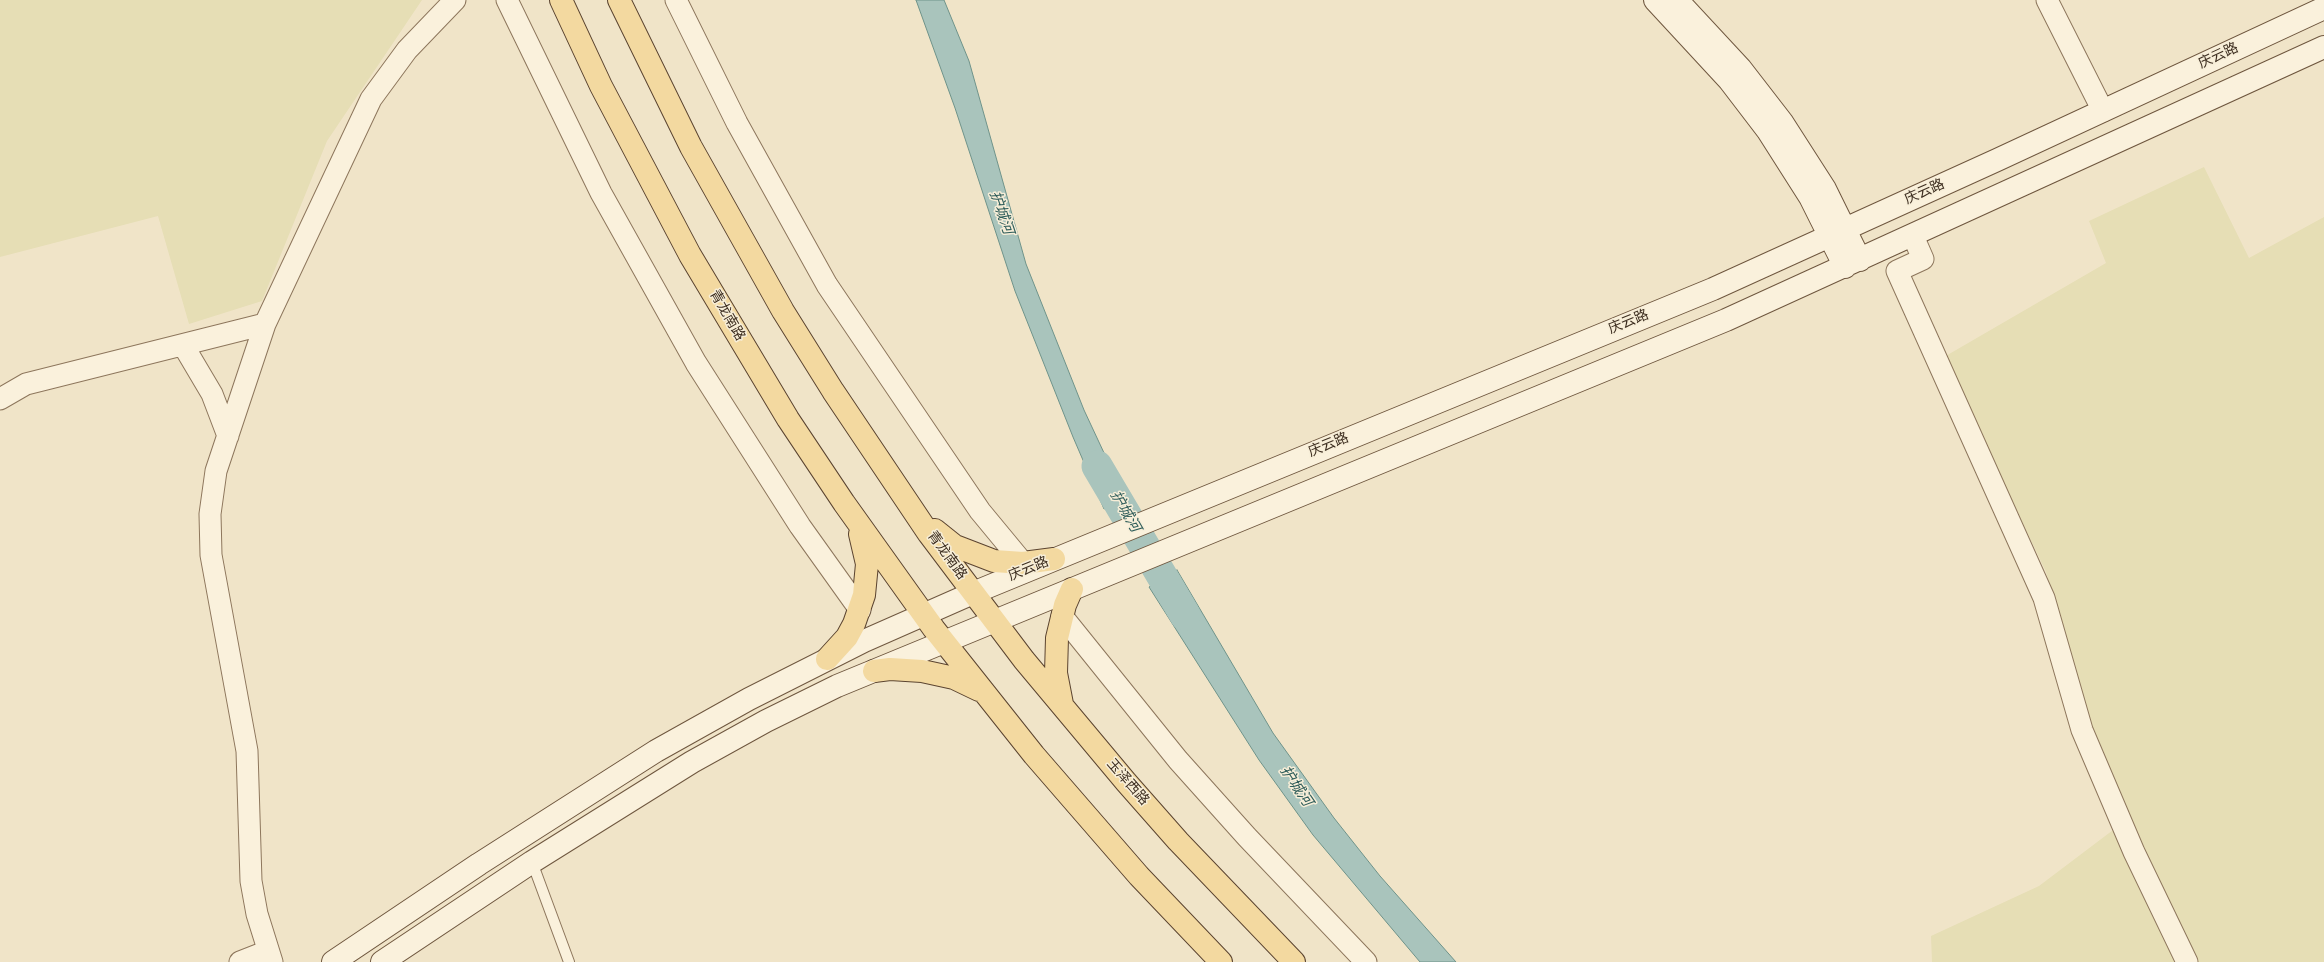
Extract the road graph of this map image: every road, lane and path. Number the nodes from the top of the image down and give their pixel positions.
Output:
1 (455, 0) edge
2 (507, 0) edge
3 (561, 0) edge
4 (619, 0) edge
5 (676, 0) edge
6 (1654, 0) edge
7 (1677, 0) edge
8 (2047, 0) edge
9 (2324, 8) edge
10 (2324, 47) edge
11 (2103, 111) junction
12 (1838, 232) junction
13 (1913, 236) junction
14 (1853, 264) junction
15 (266, 324) junction
16 (183, 345) junction
17 (0, 399) edge
18 (228, 436) junction
19 (844, 503) junction
20 (914, 512) junction
21 (1054, 559) junction
22 (1023, 563) junction
23 (1072, 590) junction
24 (973, 593) junction
25 (860, 610) junction
26 (923, 614) junction
27 (1062, 616) junction
28 (994, 621) junction
29 (944, 642) junction
30 (827, 659) junction
31 (874, 671) junction
32 (983, 693) junction
33 (1064, 709) junction
34 (532, 862) junction
35 (270, 956) edge
36 (240, 962) edge
37 (333, 962) edge
38 (382, 962) edge
39 (569, 962) edge
40 (1221, 962) edge
41 (1294, 962) edge
42 (1366, 962) edge
43 (2187, 962) edge

1 - 15 street
2 - 25 street
3 - 19 main road, 青龙南路
4 - 20 main road, 青龙南路
5 - 22 street
6 - 12 main road
7 - 12 main road
8 - 11 street
9 - 11 main road, 庆云路
10 - 13 main road
11 - 12 main road, 庆云路
12 - 14 main road
12 - 21 main road, 庆云路
13 - 14 main road
13 - 43 street
14 - 23 main road
15 - 16 street
15 - 18 street
16 - 17 street
16 - 18 street
18 - 35 street
19 - 25 main road
19 - 26 main road, 青龙南路
20 - 22 main road
20 - 24 main road, 青龙南路
21 - 22 main road
21 - 24 main road, 庆云路
23 - 27 main road
23 - 28 main road
24 - 26 main road, 庆云路
24 - 28 main road, 玉泽西路
25 - 30 main road
26 - 29 main road
26 - 30 main road, 庆云路
27 - 33 main road
27 - 42 street
28 - 29 main road
28 - 33 main road, 玉泽西路
29 - 31 main road
29 - 32 main road
30 - 37 main road, 庆云路
31 - 32 main road
31 - 34 main road
32 - 40 main road
33 - 41 main road, 玉泽西路
34 - 38 main road
34 - 39 lane
35 - 36 street

